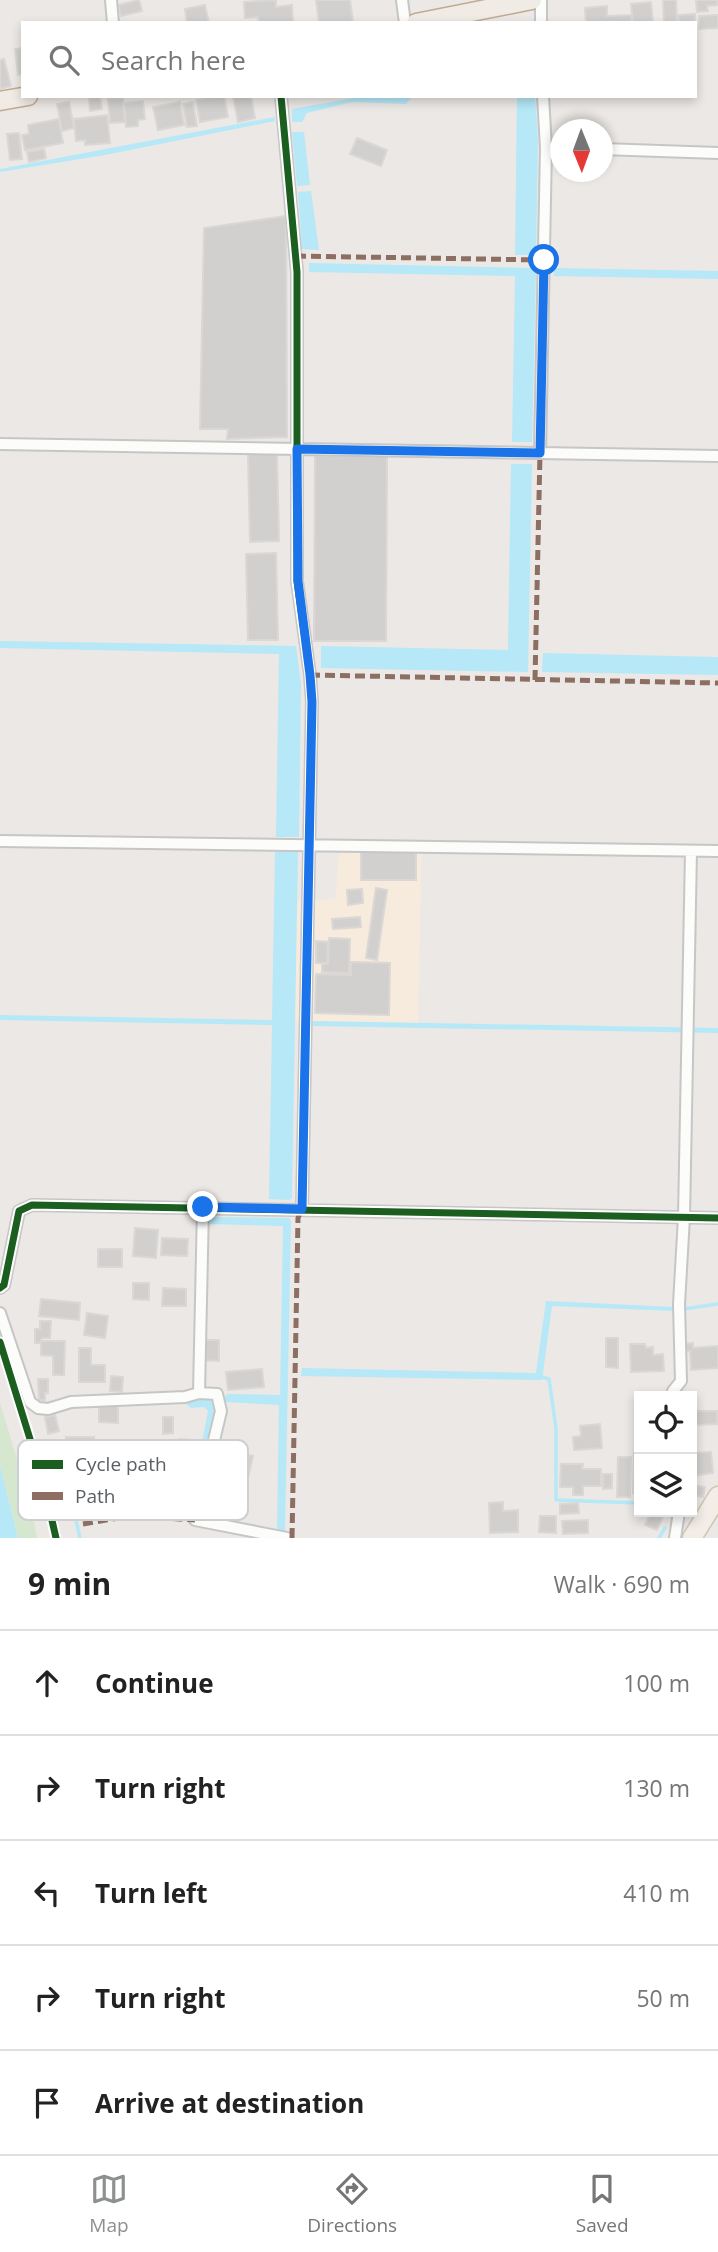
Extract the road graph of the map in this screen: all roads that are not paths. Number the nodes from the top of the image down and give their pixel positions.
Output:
1 (111, 0) edge
2 (402, 0) edge
3 (532, 0) edge
4 (541, 0) edge
5 (505, 3) edge
6 (113, 21) edge
7 (405, 21) edge
8 (425, 21) edge
9 (541, 21) edge
10 (21, 97) edge
11 (281, 98) edge
12 (543, 98) edge
13 (0, 101) edge
14 (546, 148) junction
15 (550, 148) edge
16 (613, 149) edge
17 (718, 153) edge
18 (0, 444) edge
19 (297, 449) junction
20 (540, 453) junction
21 (718, 456) edge
22 (0, 841) edge
23 (308, 845) junction
24 (691, 851) junction
25 (718, 851) edge
26 (203, 1207) junction
27 (302, 1209) junction
28 (684, 1217) junction
29 (718, 1218) edge
30 (0, 1289) edge
31 (0, 1313) edge
32 (673, 1391) edge
33 (200, 1393) junction
34 (214, 1440) edge
35 (718, 1496) edge
36 (678, 1517) edge
37 (195, 1520) edge
38 (287, 1538) edge
39 (675, 1538) edge
40 (692, 1538) edge

1 - 6 street
2 - 7 street
3 - 5 highway
4 - 9 street
5 - 8 highway
10 - 13 highway
11 - 19 street
12 - 14 street
14 - 15 street
14 - 20 street
16 - 17 street
18 - 19 street
19 - 20 street
19 - 23 street
20 - 21 street
22 - 23 street
23 - 24 street
23 - 27 street
24 - 25 street
24 - 28 street
26 - 27 street
26 - 30 street
26 - 33 street
27 - 28 street
28 - 29 street
28 - 32 street
31 - 33 street
33 - 34 street
35 - 40 main road
36 - 39 street
37 - 38 street

